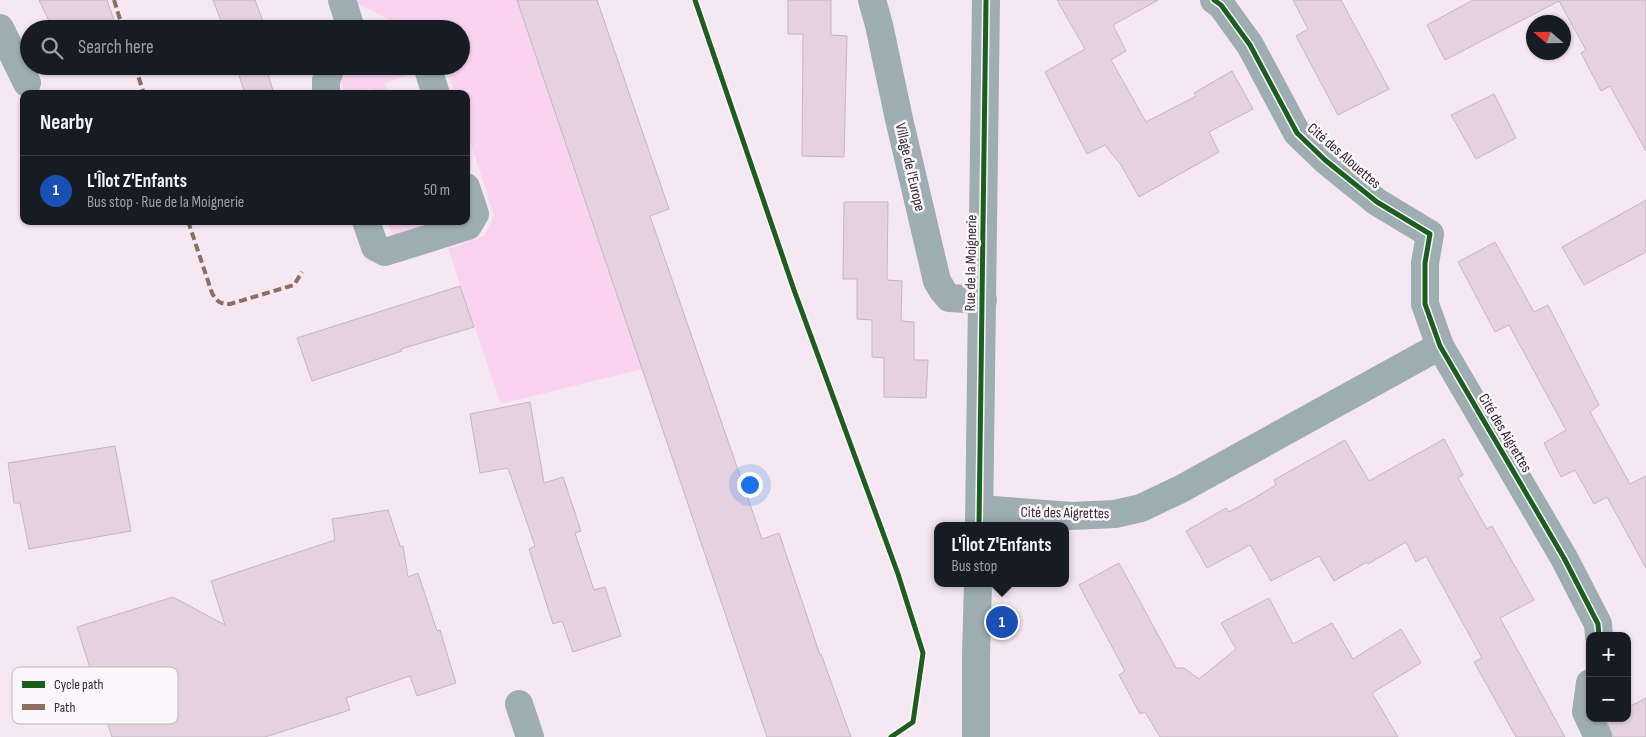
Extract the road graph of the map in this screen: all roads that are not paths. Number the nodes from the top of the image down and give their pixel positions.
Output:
1 (872, 0) edge
2 (986, 0) edge
3 (1214, 0) edge
4 (0, 28) edge
5 (20, 69) edge
6 (23, 75) edge
7 (328, 75) edge
8 (430, 75) edge
9 (27, 83) dead end
10 (326, 90) edge
11 (435, 90) edge
12 (470, 199) edge
13 (470, 223) edge
14 (367, 225) edge
15 (469, 225) edge
16 (1430, 234) joint
17 (983, 300) junction
18 (1440, 346) junction
19 (979, 517) edge
20 (978, 587) edge
21 (1599, 632) edge
22 (519, 704) dead end
23 (1591, 722) edge
24 (530, 737) edge
25 (976, 737) edge
26 (1598, 737) edge

1 - 17 street, Village de l'Europe
2 - 17 street, Rue de la Moignerie
3 - 16 street, Cité des Alouettes
4 - 5 street
6 - 9 street
7 - 10 street
8 - 11 street
12 - 13 street
14 - 15 street
16 - 18 street, Cité des Aigrettes
17 - 19 street, Rue de la Moignerie
18 - 19 street, Cité des Aigrettes
18 - 21 street, Cité des Aigrettes
20 - 25 street
22 - 24 street
23 - 26 street

